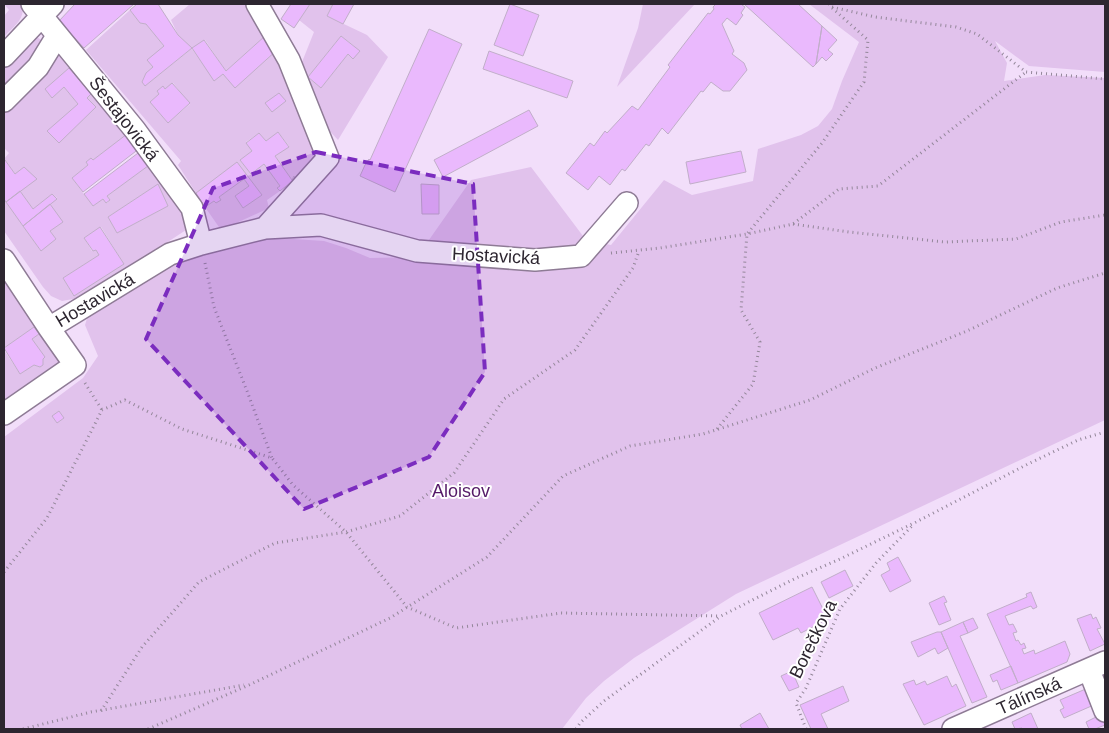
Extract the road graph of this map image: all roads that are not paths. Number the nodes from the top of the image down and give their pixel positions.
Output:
1 (257, 4) edge
2 (42, 8) edge
3 (57, 36) junction
4 (4, 56) edge
5 (4, 101) edge
6 (627, 202) dead end
7 (265, 228) junction
8 (201, 244) junction
9 (4, 260) edge
10 (49, 328) junction
11 (4, 414) edge
12 (1097, 666) edge
13 (1105, 711) edge
14 (953, 729) edge

1 - 7 street
2 - 3 street, Šestajovická
2 - 4 street
3 - 5 street
3 - 8 street, Šestajovická
6 - 7 street, Hostavická
7 - 8 street, Hostavická
8 - 10 street, Hostavická
9 - 10 street
10 - 11 street, Hostavická
12 - 13 street
12 - 14 street, Tálínská

